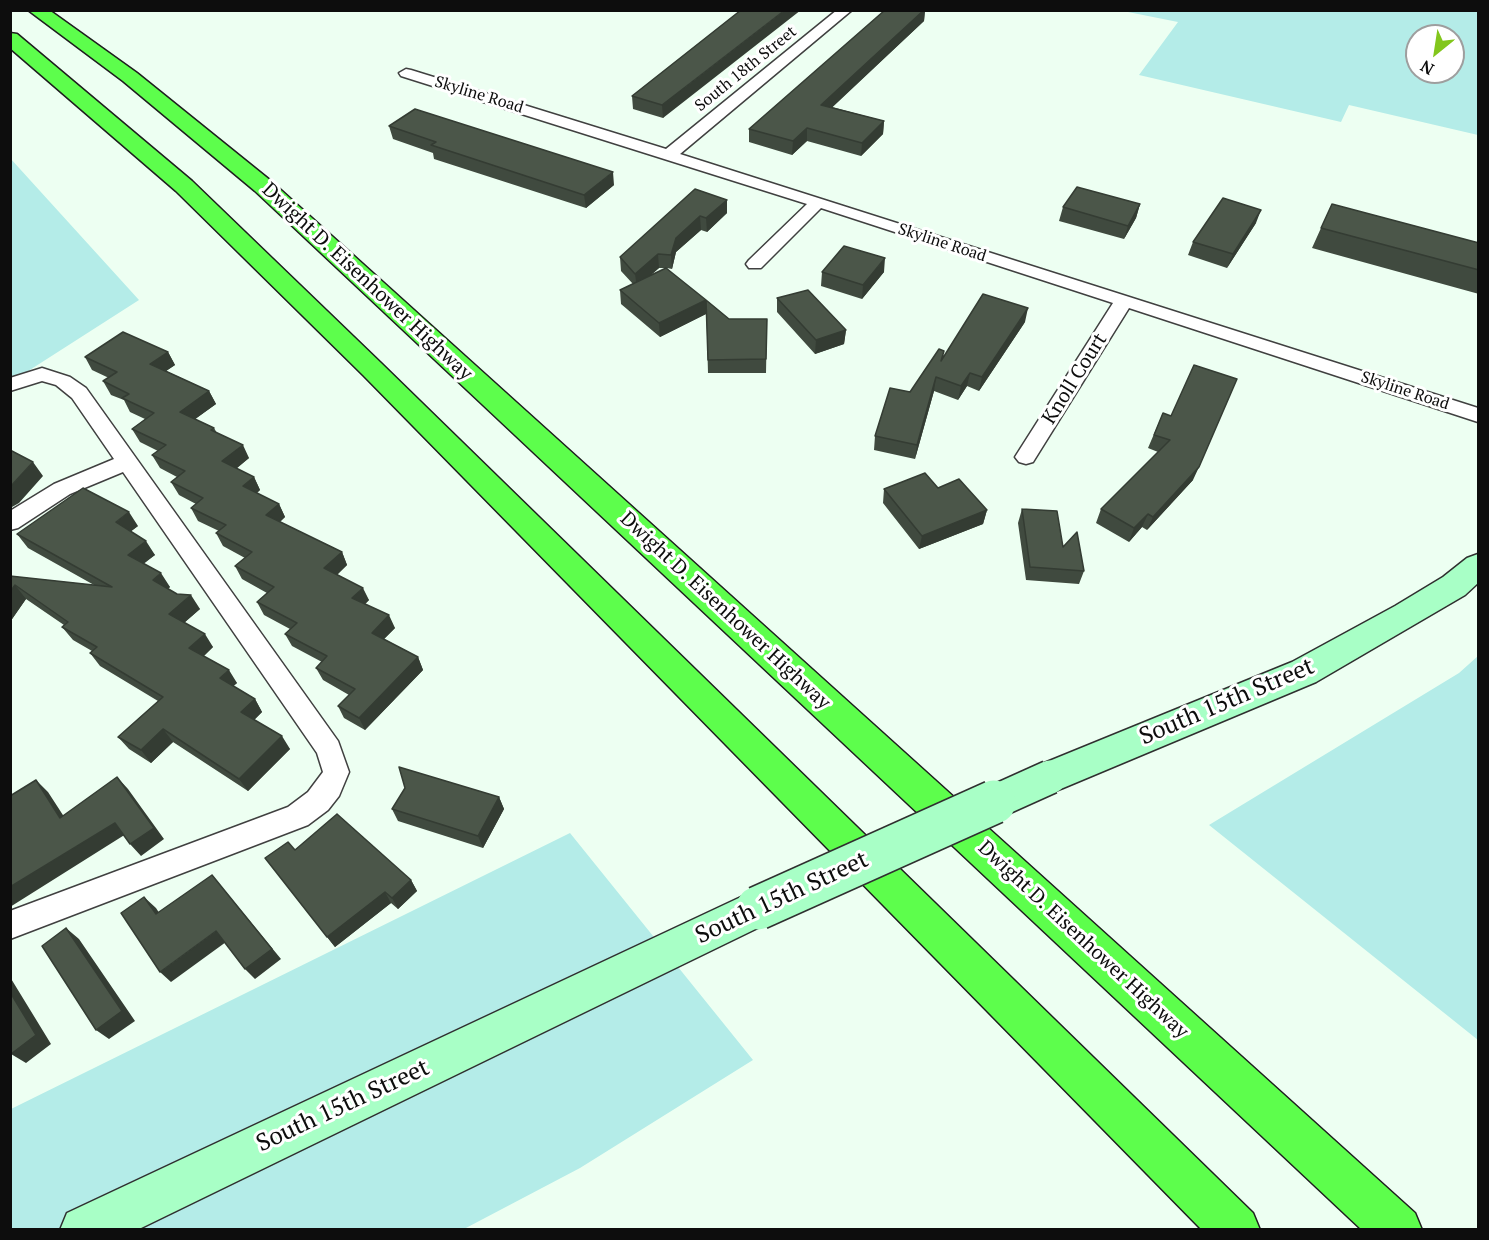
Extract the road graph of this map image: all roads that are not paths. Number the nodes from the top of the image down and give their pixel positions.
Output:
1 (37, 10) edge
2 (846, 10) edge
3 (10, 38) edge
4 (406, 73) dead end
5 (669, 155) junction
6 (818, 202) junction
7 (755, 264) dead end
8 (1124, 302) junction
9 (10, 386) edge
10 (1479, 415) edge
11 (1026, 457) dead end
12 (127, 462) junction
13 (10, 522) edge
14 (1479, 567) edge
15 (10, 925) edge
16 (84, 1230) edge
17 (1236, 1230) edge
18 (1398, 1230) edge

1 - 18 highway, Dwight D. Eisenhower Highway
2 - 5 street, South 18th Street
3 - 17 highway
4 - 5 street, Skyline Road
5 - 6 street, Skyline Road
6 - 7 street
6 - 8 street, Skyline Road
8 - 10 street, Skyline Road
8 - 11 street, Knoll Court
9 - 12 street
12 - 13 street
12 - 15 street
14 - 16 main road, South 15th Street, bridge

